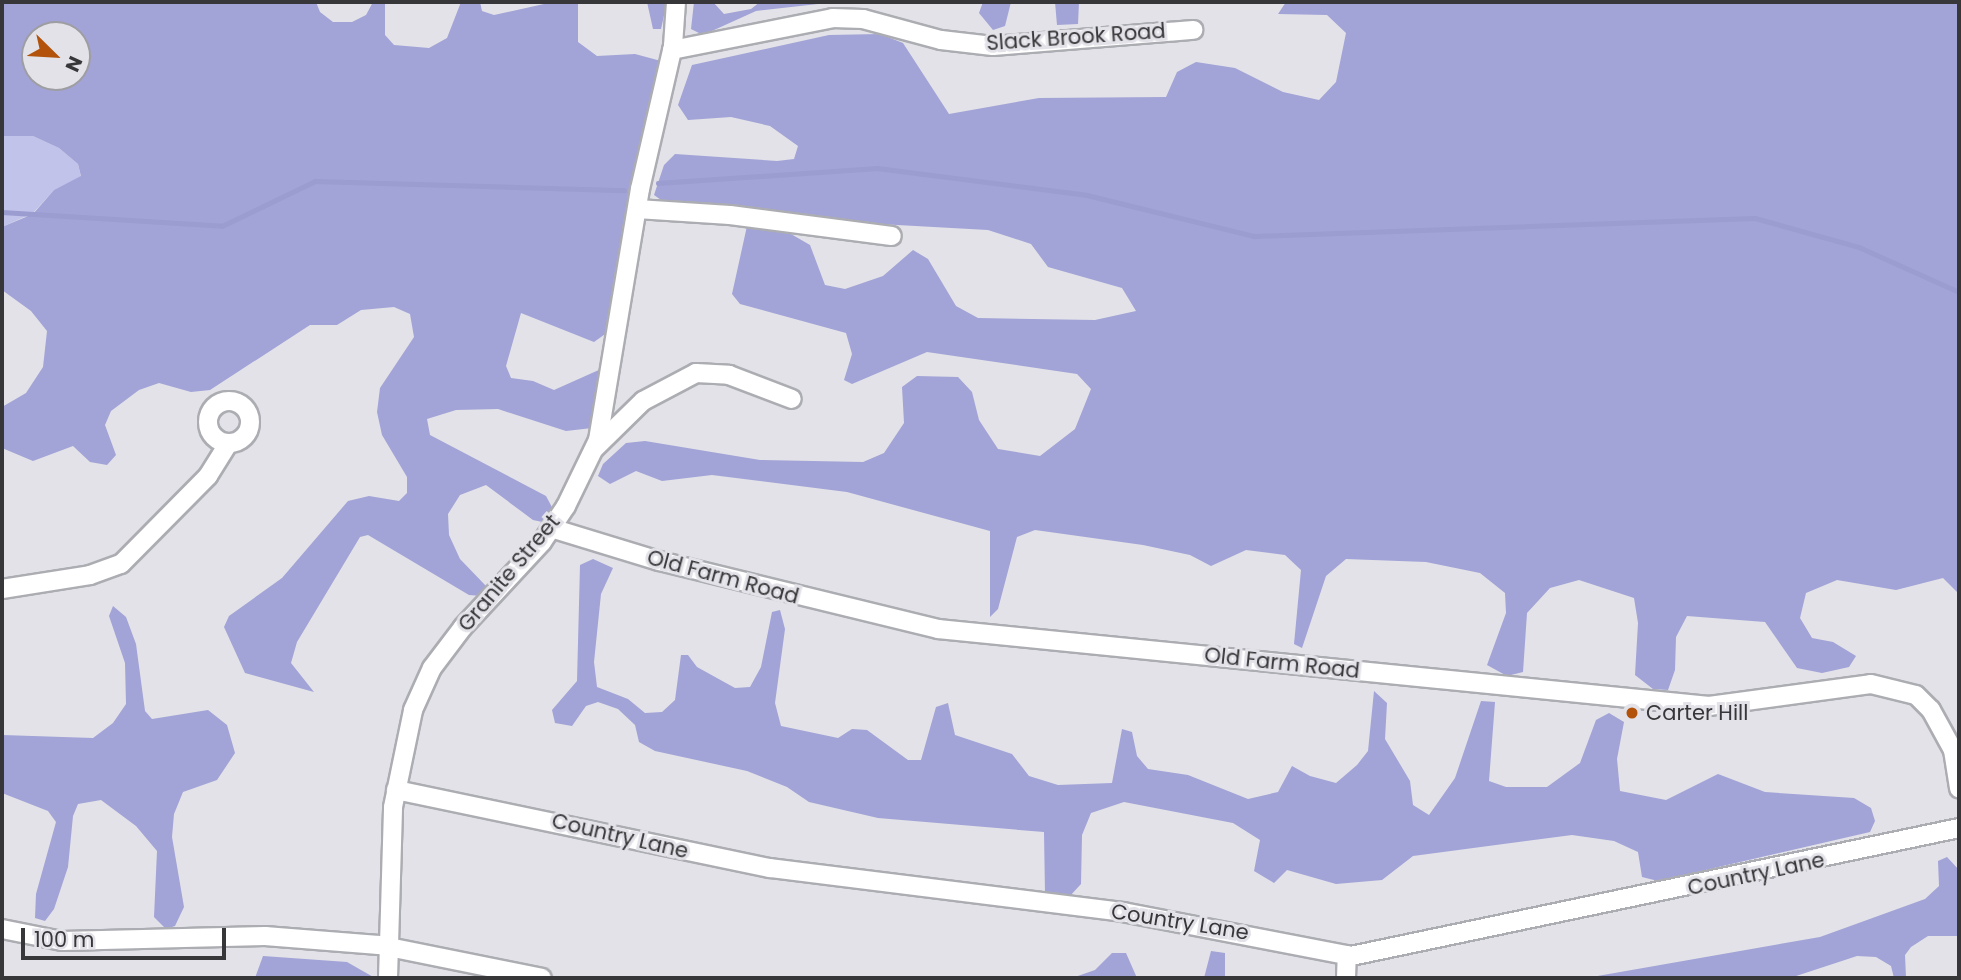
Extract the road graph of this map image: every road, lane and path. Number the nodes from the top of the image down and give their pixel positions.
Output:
1 (676, 2) edge
2 (1194, 30) dead end
3 (672, 50) junction
4 (637, 209) junction
5 (891, 236) dead end
6 (792, 399) dead end
7 (228, 443) dead end
8 (593, 451) junction
9 (551, 528) junction
10 (2, 589) edge
11 (1959, 789) edge
12 (396, 790) junction
13 (1959, 828) edge
14 (2, 929) edge
15 (390, 946) junction
16 (1348, 955) junction
17 (388, 978) edge
18 (542, 978) edge
19 (1346, 978) edge

1 - 3 street, Granite Street
2 - 3 street, Slack Brook Road
3 - 4 street, Granite Street
4 - 5 street
4 - 8 street, Granite Street
6 - 8 street
7 - 10 street
8 - 9 street, Granite Street
9 - 11 street, Old Farm Road
9 - 12 street, Granite Street
12 - 15 street, Granite Street
12 - 16 street, Country Lane
13 - 16 street, Country Lane
14 - 15 street
15 - 17 street, Granite Street
15 - 18 street
16 - 19 street

